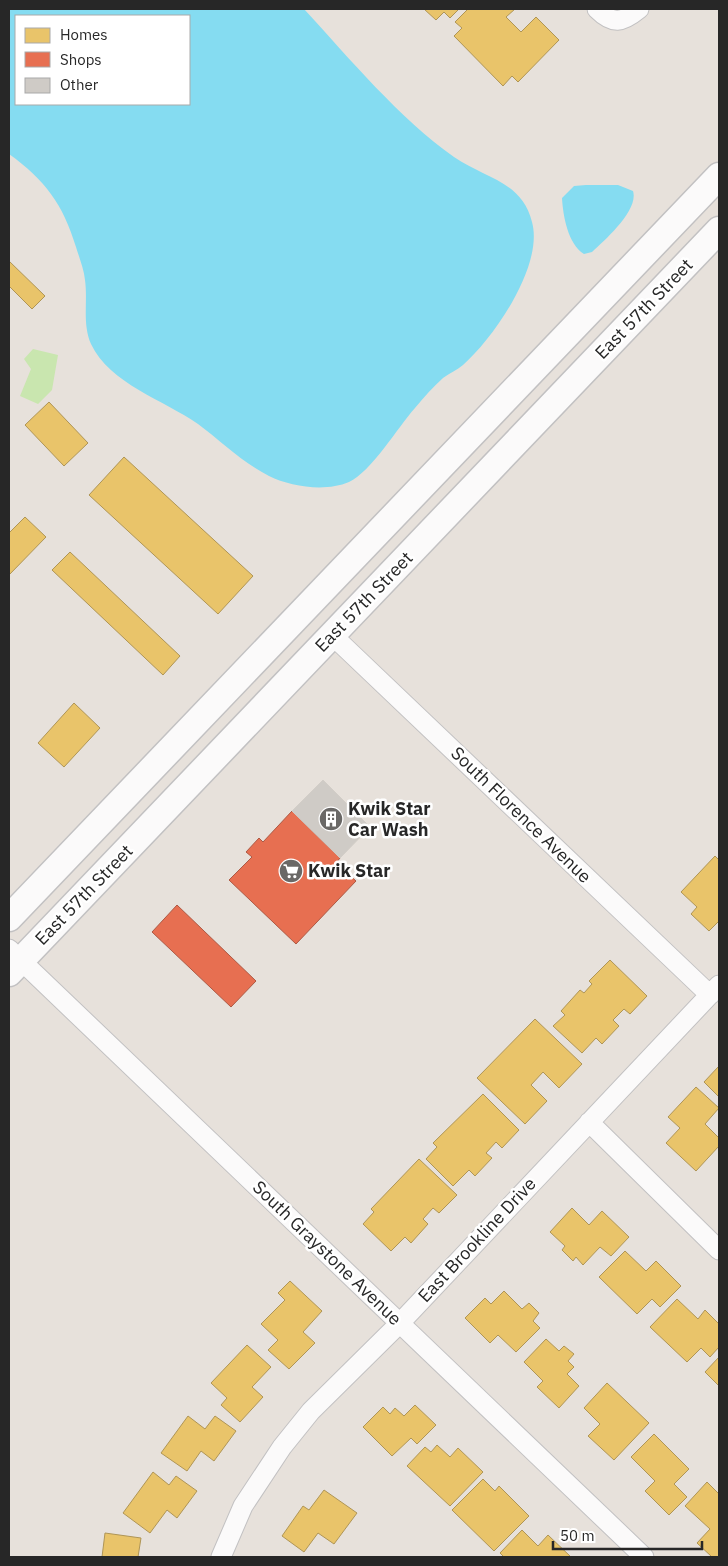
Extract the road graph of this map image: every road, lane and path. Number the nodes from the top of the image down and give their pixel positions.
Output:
1 (597, 9) edge
2 (639, 9) edge
3 (719, 176) edge
4 (719, 230) edge
5 (332, 635) junction
6 (9, 918) edge
7 (13, 961) edge
8 (715, 990) edge
9 (589, 1122) junction
10 (719, 1250) edge
11 (400, 1323) junction
12 (221, 1557) edge
13 (644, 1557) edge

1 - 2 street
3 - 6 main road
4 - 5 main road, East 57th Street
5 - 7 main road, East 57th Street
5 - 8 street, South Florence Avenue
7 - 11 street, South Graystone Avenue
8 - 9 street, East Brookline Drive
9 - 10 street
9 - 11 street, East Brookline Drive
11 - 12 street, East Brookline Drive
11 - 13 street, South Graystone Avenue

